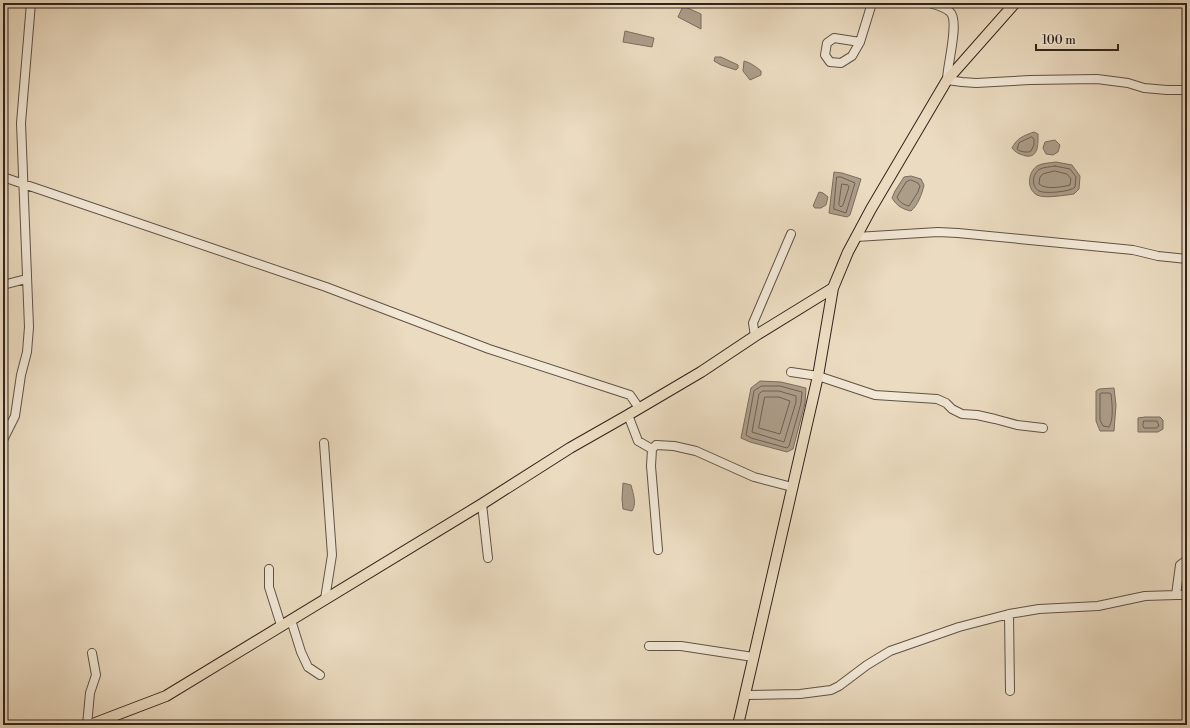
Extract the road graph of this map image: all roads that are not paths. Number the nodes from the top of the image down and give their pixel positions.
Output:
1 (31, 3) edge
2 (872, 3) edge
3 (930, 3) edge
4 (1015, 3) edge
5 (860, 42) dead end
6 (947, 80) junction
7 (1187, 90) edge
8 (3, 177) edge
9 (23, 184) junction
10 (791, 234) dead end
11 (856, 237) junction
12 (1187, 259) edge
13 (26, 279) junction
14 (3, 285) edge
15 (833, 288) junction
16 (754, 336) junction
17 (791, 372) dead end
18 (818, 376) junction
19 (639, 408) junction
20 (628, 415) junction
21 (1043, 428) dead end
22 (3, 440) edge
23 (324, 443) dead end
24 (652, 449) junction
25 (792, 487) junction
26 (482, 504) junction
27 (658, 550) dead end
28 (488, 558) dead end
29 (1187, 560) edge
30 (269, 569) dead end
31 (1187, 594) edge
32 (1176, 595) junction
33 (325, 599) junction
34 (1010, 614) junction
35 (290, 620) junction
36 (281, 625) junction
37 (650, 646) dead end
38 (92, 653) dead end
39 (753, 657) junction
40 (320, 675) dead end
41 (1010, 691) dead end
42 (745, 694) junction
43 (86, 725) edge
44 (90, 725) edge
45 (738, 725) edge

1 - 9 street
2 - 5 street
3 - 6 street
4 - 6 main road
6 - 7 street
6 - 11 main road
8 - 9 street
9 - 13 street
9 - 19 street
10 - 16 street
11 - 12 street
11 - 15 main road
13 - 14 street
13 - 22 street
15 - 16 main road
15 - 18 main road
16 - 19 main road
17 - 18 street
18 - 21 street
18 - 25 main road
19 - 20 main road
20 - 24 street
20 - 26 main road
23 - 33 street
24 - 25 street
24 - 27 street
25 - 39 main road
26 - 28 street
26 - 33 main road
29 - 32 street
30 - 36 street
31 - 32 street
32 - 34 street
33 - 35 main road
34 - 41 street
34 - 42 street
35 - 36 main road
35 - 40 street
36 - 44 main road
37 - 39 street
38 - 43 street
39 - 42 main road
42 - 45 main road

